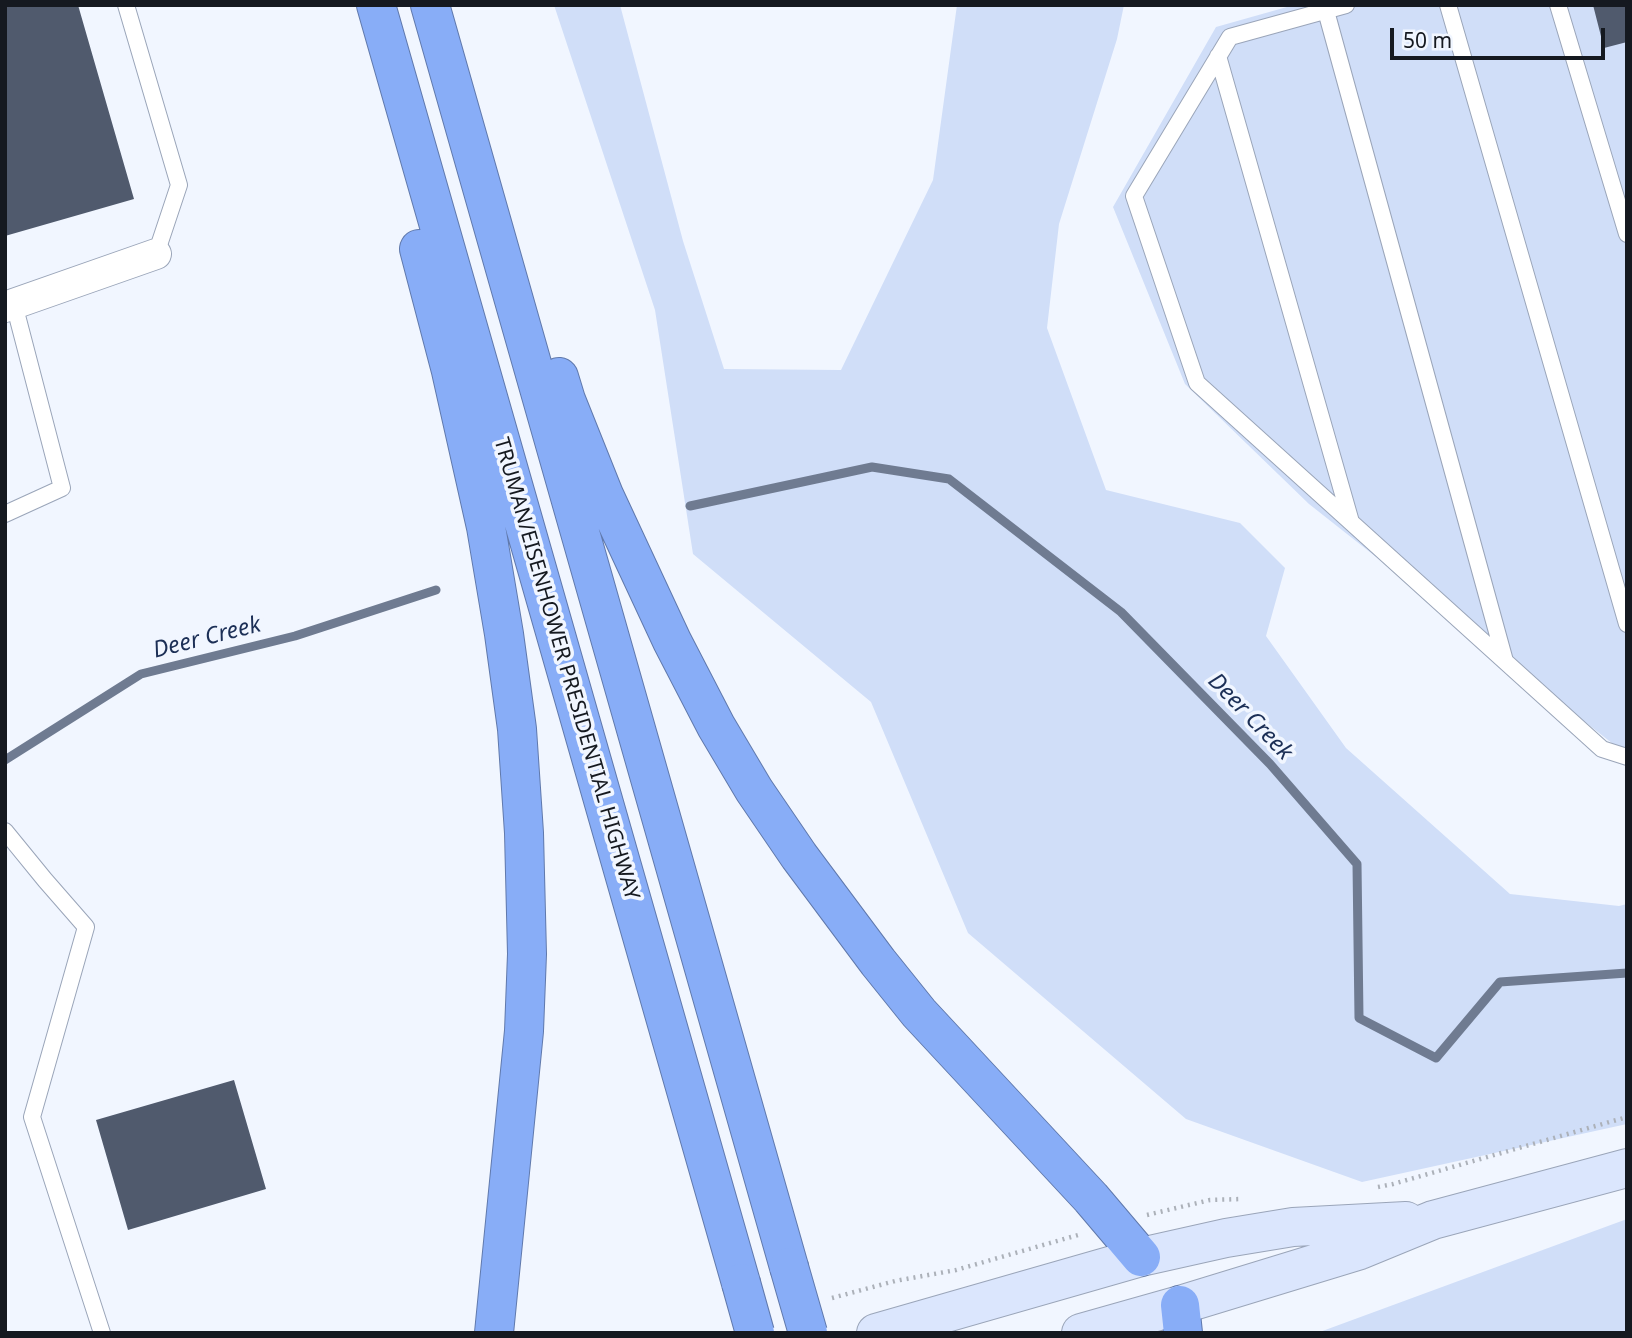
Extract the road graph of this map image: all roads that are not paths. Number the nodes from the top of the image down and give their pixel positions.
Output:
1 (126, 5) edge
2 (430, 5) edge
3 (1346, 5) edge
4 (1448, 5) edge
5 (1558, 5) edge
6 (1326, 11) junction
7 (378, 14) edge
8 (1218, 56) junction
9 (471, 154) junction
10 (1627, 234) edge
11 (156, 254) joint
12 (10, 305) edge
13 (5, 514) edge
14 (1351, 522) junction
15 (1627, 624) edge
16 (1505, 661) junction
17 (1627, 757) edge
18 (5, 831) edge
19 (1627, 1168) edge
20 (1433, 1220) junction
21 (1141, 1257) junction
22 (1182, 1319) edge
23 (102, 1333) edge
24 (494, 1333) edge
25 (755, 1333) edge
26 (808, 1333) edge
27 (876, 1333) edge
28 (1081, 1333) edge

1 - 11 lane
2 - 9 highway
3 - 6 lane
4 - 15 lane
5 - 10 lane
6 - 8 lane
6 - 16 lane
7 - 24 highway
7 - 25 highway, TRUMAN/EISENHOWER PRESIDENTIAL HIGHWAY, bridge
8 - 14 lane
8 - 14 lane
9 - 21 highway
9 - 26 highway, bridge
11 - 12 street
12 - 13 lane
14 - 16 lane
16 - 17 lane
18 - 23 lane
19 - 20 street
20 - 21 street
20 - 22 street
21 - 22 street
21 - 27 street
22 - 28 street

